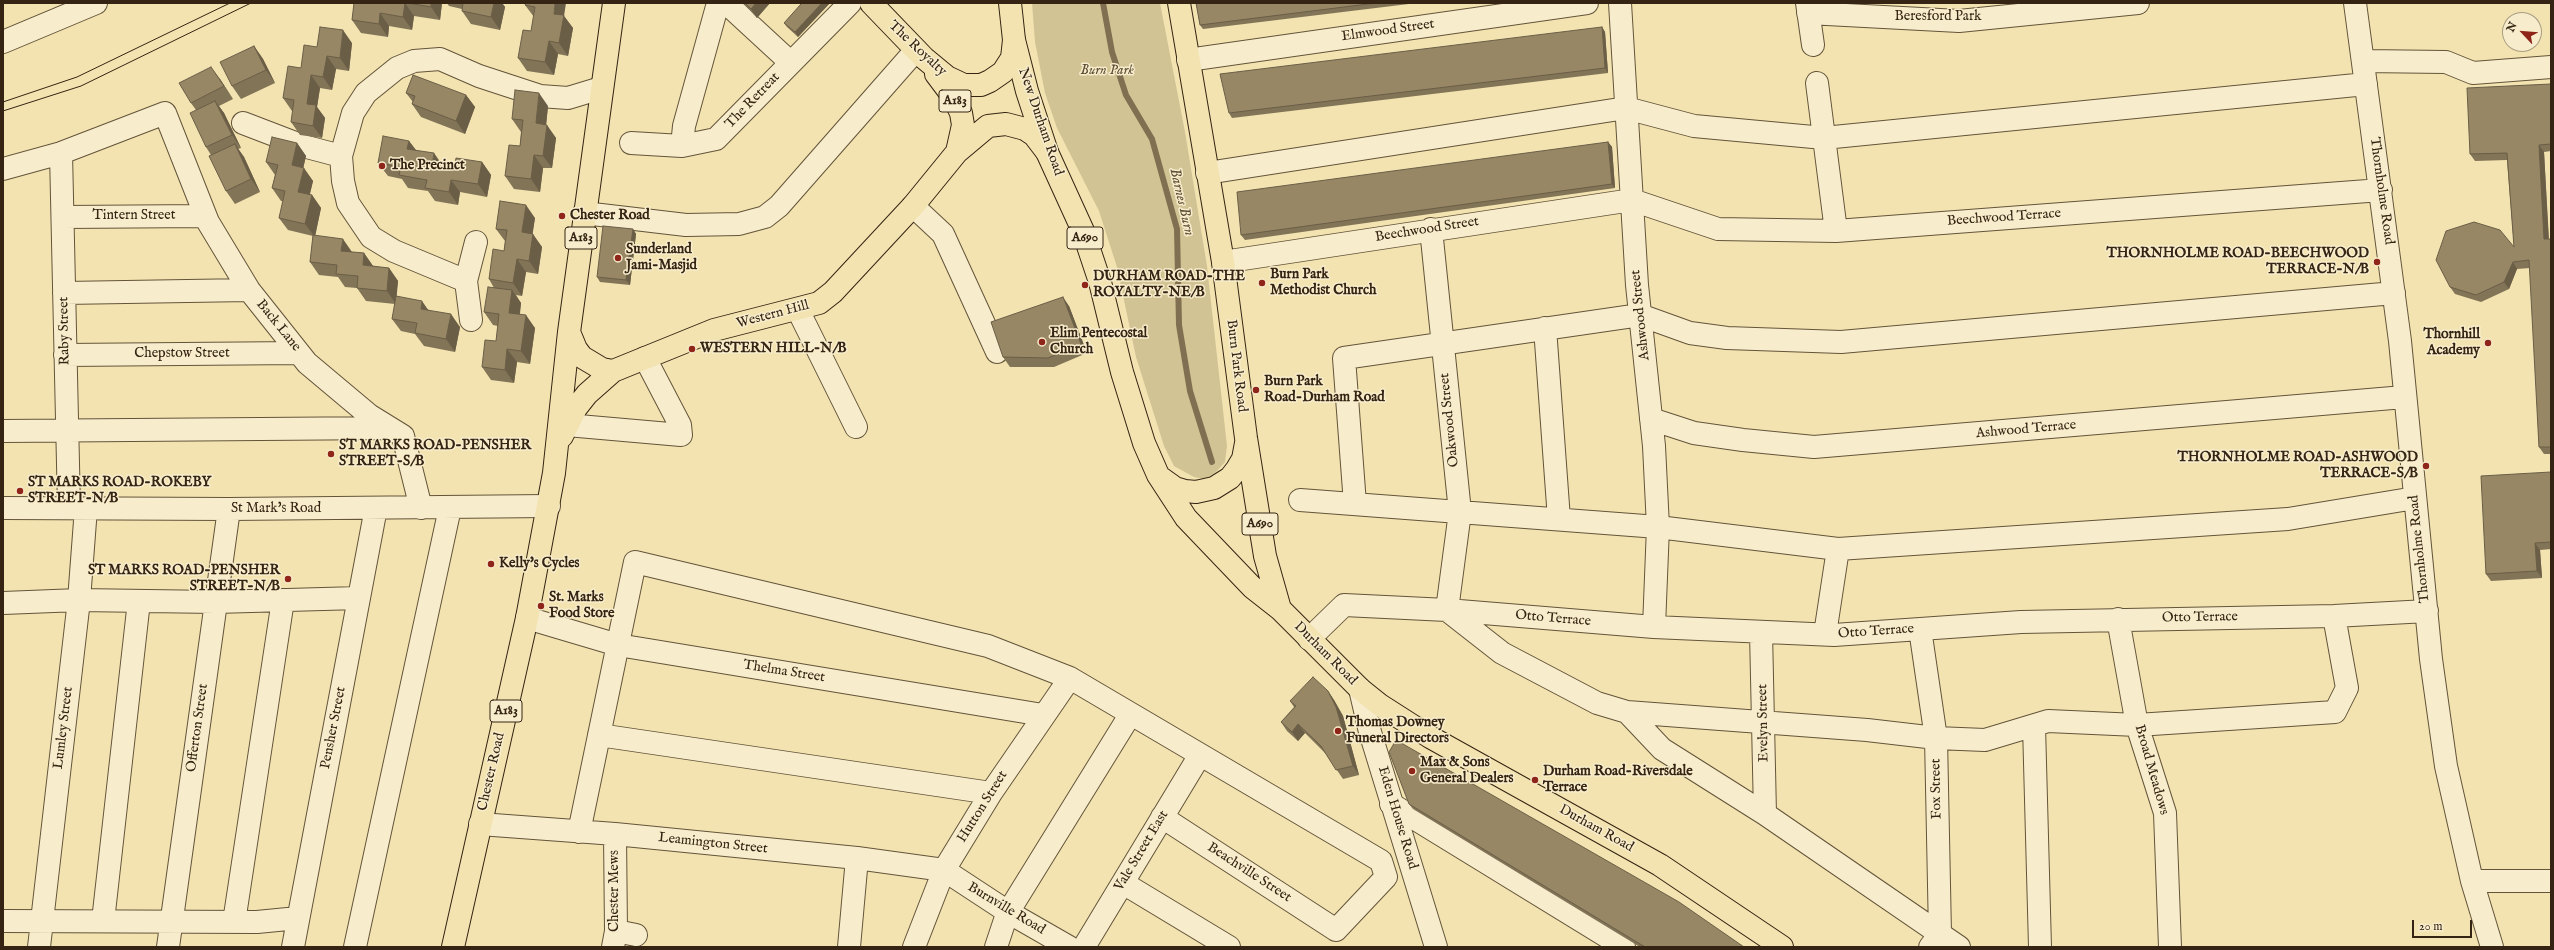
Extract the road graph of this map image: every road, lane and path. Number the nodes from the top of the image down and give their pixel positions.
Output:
1 (96, 3) edge
2 (614, 3) edge
3 (718, 3) edge
4 (726, 3) edge
5 (850, 3) edge
6 (870, 3) edge
7 (1010, 3) edge
8 (1179, 3) edge
9 (1587, 3) edge
10 (1620, 3) edge
11 (2138, 3) edge
12 (2355, 3) edge
13 (1808, 8) edge
14 (1014, 40) junction
15 (3, 42) edge
16 (1813, 45) dead end
17 (920, 54) junction
18 (1188, 60) junction
19 (790, 62) junction
20 (2363, 62) junction
21 (2551, 67) edge
22 (1817, 83) dead end
23 (2366, 84) junction
24 (601, 88) junction
25 (1626, 108) junction
26 (243, 123) dead end
27 (1824, 138) junction
28 (631, 142) dead end
29 (682, 146) junction
30 (958, 152) junction
31 (1047, 152) junction
32 (61, 153) junction
33 (341, 156) junction
34 (3, 169) edge
35 (1207, 173) junction
36 (2381, 190) junction
37 (1632, 200) junction
38 (913, 206) junction
39 (584, 214) junction
40 (205, 216) junction
41 (62, 217) junction
42 (1431, 229) junction
43 (1836, 231) junction
44 (476, 242) dead end
45 (1223, 262) junction
46 (466, 280) junction
47 (249, 290) junction
48 (64, 293) junction
49 (2394, 293) junction
50 (798, 310) junction
51 (1640, 315) junction
52 (471, 320) dead end
53 (1545, 328) junction
54 (569, 332) junction
55 (1442, 343) junction
56 (997, 352) edge
57 (299, 353) junction
58 (66, 355) junction
59 (645, 358) junction
60 (613, 371) junction
61 (2404, 397) junction
62 (1651, 419) junction
63 (567, 425) junction
64 (856, 427) dead end
65 (389, 428) junction
66 (3, 431) edge
67 (67, 431) junction
68 (1246, 438) junction
69 (554, 473) junction
70 (1158, 475) junction
71 (2415, 498) junction
72 (1300, 500) dead end
73 (1355, 504) junction
74 (549, 506) junction
75 (3, 508) edge
76 (77, 508) junction
77 (376, 508) junction
78 (421, 508) junction
79 (450, 508) junction
80 (229, 509) junction
81 (1460, 512) junction
82 (1560, 519) junction
83 (1658, 527) junction
84 (1838, 549) junction
85 (359, 598) junction
86 (79, 600) junction
87 (283, 600) junction
88 (139, 601) junction
89 (215, 602) junction
90 (3, 606) edge
91 (1280, 609) junction
92 (1447, 610) junction
93 (2426, 611) junction
94 (2334, 616) junction
95 (527, 618) junction
96 (2118, 619) junction
97 (1654, 627) junction
98 (1920, 629) junction
99 (1761, 632) junction
100 (1825, 634) junction
101 (1309, 639) junction
102 (618, 645) junction
103 (1070, 678) junction
104 (1360, 689) junction
105 (1627, 712) junction
106 (1043, 715) junction
107 (1130, 715) junction
108 (1764, 723) junction
109 (2137, 724) junction
110 (2034, 726) junction
111 (599, 735) junction
112 (1936, 738) junction
113 (1200, 755) junction
114 (990, 794) junction
115 (1391, 804) junction
116 (1765, 814) junction
117 (1162, 817) junction
118 (480, 824) junction
119 (579, 832) junction
120 (615, 834) junction
121 (857, 858) junction
122 (944, 870) junction
123 (2472, 881) junction
124 (2551, 881) edge
125 (1123, 883) junction
126 (1008, 912) junction
127 (298, 918) junction
128 (3, 921) edge
129 (42, 921) junction
130 (103, 921) junction
131 (172, 922) junction
132 (234, 922) junction
133 (622, 938) edge
134 (1338, 938) edge
135 (1935, 940) edge
136 (39, 947) edge
137 (168, 947) edge
138 (292, 947) edge
139 (355, 947) edge
140 (452, 947) edge
141 (849, 947) edge
142 (914, 947) edge
143 (996, 947) edge
144 (1069, 947) edge
145 (1084, 947) edge
146 (1228, 947) edge
147 (1436, 947) edge
148 (1624, 947) edge
149 (1782, 947) edge
150 (1959, 947) edge
151 (2040, 947) edge
152 (2170, 947) edge
153 (2492, 947) edge

1 - 15 street
2 - 24 main road, Chester Road / A183
3 - 29 street
4 - 19 street
5 - 19 street, The Retreat
6 - 17 main road, The Royalty
7 - 14 main road, New Durham Road / A690
8 - 18 main road, Burn Park Road / A690
9 - 18 street, Elmwood Street
10 - 25 street, Ashwood Street
11 - 13 street, Beresford Park
12 - 20 street, Thornholme Road
13 - 16 street
14 - 17 main road, The Royalty
14 - 31 main road, New Durham Road / A690
17 - 30 main road, A183
17 - 39 street
18 - 35 main road, Burn Park Road / A690
19 - 29 street, The Retreat
20 - 21 street
20 - 23 street, Thornholme Road
22 - 27 street
23 - 27 street
23 - 36 street, Thornholme Road
24 - 33 street
24 - 39 main road, Chester Road / A183
25 - 27 street
25 - 35 street
25 - 37 street, Ashwood Street
26 - 33 street
27 - 43 street
28 - 29 street, The Retreat
30 - 31 main road, Western Hill
30 - 38 main road, Western Hill
31 - 70 main road, New Durham Road / A690
32 - 34 street
32 - 40 street, Back Lane
32 - 41 street, Raby Street
33 - 46 street
35 - 45 main road, Burn Park Road / A690
36 - 43 street, Beechwood Terrace
36 - 49 street, Thornholme Road
37 - 42 street, Beechwood Street
37 - 43 street, Beechwood Terrace
37 - 51 street, Ashwood Street
38 - 50 main road, Western Hill
38 - 56 street
39 - 54 main road, Chester Road / A183
40 - 41 street, Tintern Street
40 - 47 street, Back Lane
41 - 48 street, Raby Street
42 - 45 street, Beechwood Street
42 - 55 street, Oakwood Street
44 - 46 street
45 - 68 main road, Burn Park Road / A690
46 - 52 street
47 - 48 street
47 - 57 street, Back Lane
48 - 58 street, Raby Street
49 - 51 street
49 - 61 street, Thornholme Road
50 - 59 main road, Western Hill
50 - 64 street
51 - 53 street
51 - 62 street, Ashwood Street
53 - 55 street
53 - 82 street
54 - 60 main road
54 - 69 main road, Chester Road / A183
55 - 73 street
55 - 81 street, Oakwood Street
57 - 58 street, Chepstow Street
57 - 65 street, Back Lane
58 - 67 street, Raby Street
59 - 60 main road, Western Hill
59 - 63 street
60 - 63 main road, Western Hill
61 - 62 street, Ashwood Terrace
61 - 71 street, Thornholme Road
62 - 83 street, Ashwood Street
63 - 69 main road, Western Hill
65 - 67 street
65 - 78 street, Back Lane
66 - 67 street
67 - 76 street, Raby Street
68 - 70 main road, A690
68 - 91 main road, Burn Park Road / A690
69 - 74 main road, Chester Road / A183
70 - 91 main road, New Durham Road / A690
71 - 84 street
71 - 93 street, Thornholme Road
72 - 73 street
73 - 81 street
74 - 79 street, St Mark's Road
74 - 95 main road, Chester Road / A183
75 - 76 street, St Mark's Road
76 - 80 street, St Mark's Road
76 - 86 street, Lumley Street
77 - 78 street, St Mark's Road
77 - 80 street, St Mark's Road
77 - 85 street, Pensher Street
78 - 79 street, St Mark's Road
79 - 139 street
80 - 89 street, Offerton Street
81 - 82 street
81 - 92 street, Oakwood Street
82 - 83 street
83 - 84 street
83 - 97 street, Ashwood Street
84 - 100 street
85 - 87 street
85 - 127 street, Pensher Street
86 - 88 street
86 - 90 street
86 - 129 street, Lumley Street
87 - 89 street
87 - 132 street
88 - 89 street
88 - 130 street
89 - 131 street, Offerton Street
91 - 101 main road, Durham Road / A690
92 - 97 street, Otto Terrace
92 - 101 street, Otto Terrace
92 - 105 street
93 - 94 street, Otto Terrace
93 - 123 street, Thornholme Road
94 - 96 street, Otto Terrace
94 - 109 street
95 - 102 street, Thelma Street
95 - 118 main road, Chester Road / A183
96 - 98 street, Otto Terrace
96 - 109 street, Broad Meadows
97 - 99 street, Otto Terrace
98 - 100 street, Otto Terrace
98 - 112 street, Fox Street
99 - 100 street, Otto Terrace
99 - 108 street, Evelyn Street
101 - 104 main road, Durham Road / A690
102 - 103 street
102 - 106 street, Thelma Street
102 - 111 street
103 - 106 street, Hutton Street
103 - 107 street
104 - 115 street, Eden House Road
104 - 149 main road, Durham Road / A690
105 - 108 street
105 - 116 street
106 - 114 street, Hutton Street
107 - 113 street
107 - 126 street
108 - 112 street
108 - 116 street, Evelyn Street
109 - 110 street
109 - 152 street, Broad Meadows
110 - 112 street
110 - 151 street
111 - 114 street
111 - 119 street
112 - 135 street, Fox Street
113 - 117 street, Vale Street East
113 - 134 street
114 - 122 street, Hutton Street
115 - 147 street, Eden House Road
115 - 148 street
116 - 135 street
117 - 125 street, Vale Street East
117 - 134 street, Beachville Street
118 - 119 street, Leamington Street
118 - 140 main road, Chester Road / A183
119 - 120 street, Leamington Street
120 - 121 street, Leamington Street
120 - 133 street, Chester Mews
121 - 122 street, Leamington Street
121 - 141 street
122 - 126 street, Burnville Road
122 - 142 street, Hutton Street
123 - 124 street
123 - 153 street, Thornholme Road
125 - 145 street, Vale Street East
125 - 146 street
126 - 143 street
126 - 144 street, Burnville Road
127 - 132 street
127 - 138 street, Pensher Street
128 - 129 street
129 - 130 street
129 - 136 street, Lumley Street
130 - 131 street
131 - 132 street
131 - 137 street, Offerton Street
135 - 150 street

